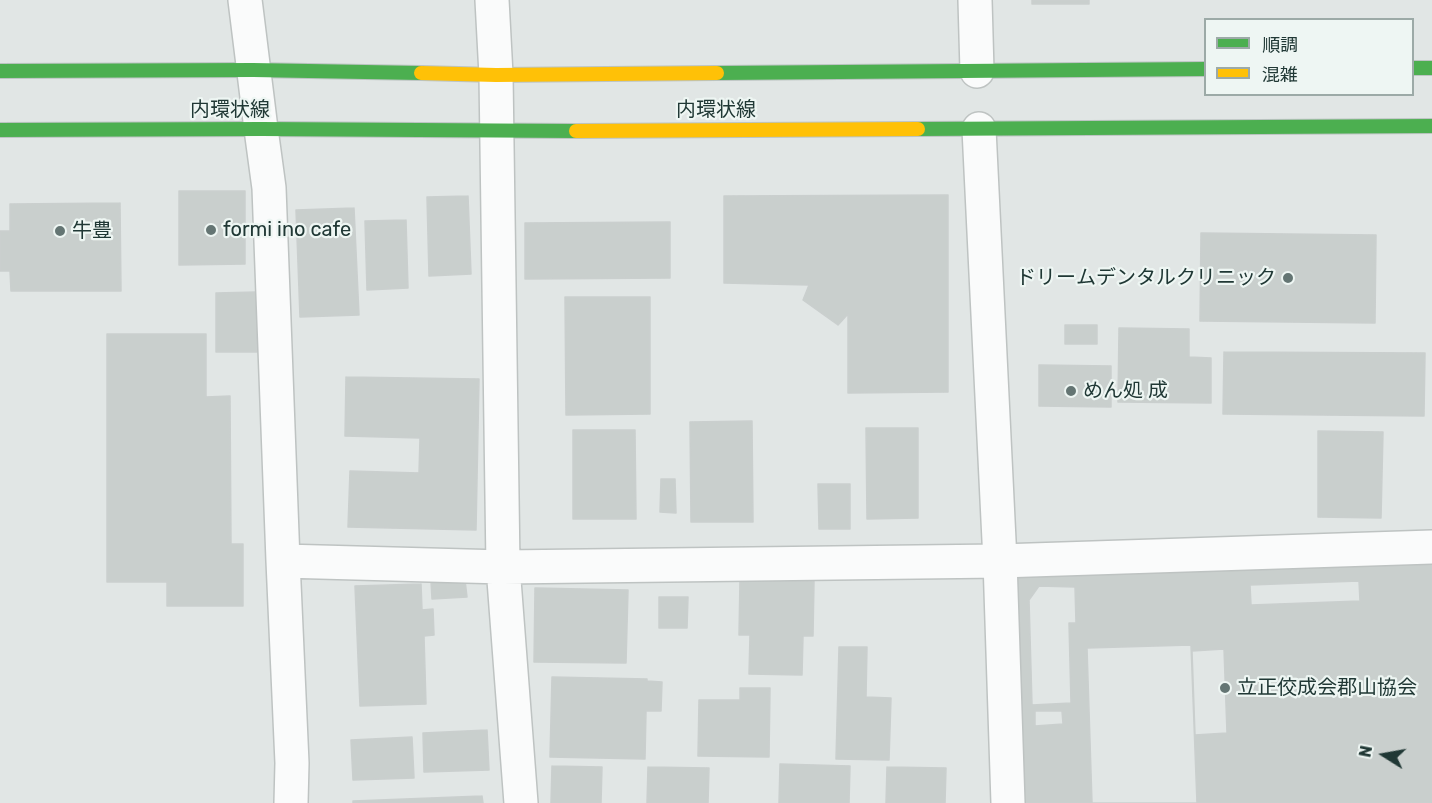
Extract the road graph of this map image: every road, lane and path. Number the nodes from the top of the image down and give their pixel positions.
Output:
1 (245, 0) edge
2 (492, 0) edge
3 (975, 0) edge
4 (1414, 68) edge
5 (1432, 68) edge
6 (1204, 69) edge
7 (0, 70) edge
8 (254, 70) junction
9 (977, 71) junction
10 (496, 75) junction
11 (1432, 126) edge
12 (261, 129) junction
13 (980, 129) junction
14 (0, 130) edge
15 (495, 131) junction
16 (1432, 547) edge
17 (283, 561) junction
18 (1000, 561) junction
19 (503, 567) junction
20 (291, 803) edge
21 (521, 803) edge
22 (1008, 803) edge

1 - 8 street
2 - 10 street
3 - 9 street
4 - 5 street
6 - 9 street, 内環状線
7 - 8 street, 内環状線
8 - 10 street, 内環状線
8 - 12 street
9 - 10 street, 内環状線
10 - 15 street
11 - 13 street, 内環状線
12 - 14 street, 内環状線
12 - 15 street, 内環状線
12 - 17 street
13 - 15 street, 内環状線
13 - 18 street
15 - 19 street
16 - 18 street
17 - 19 street
17 - 20 street
18 - 19 street
18 - 22 street
19 - 21 street

